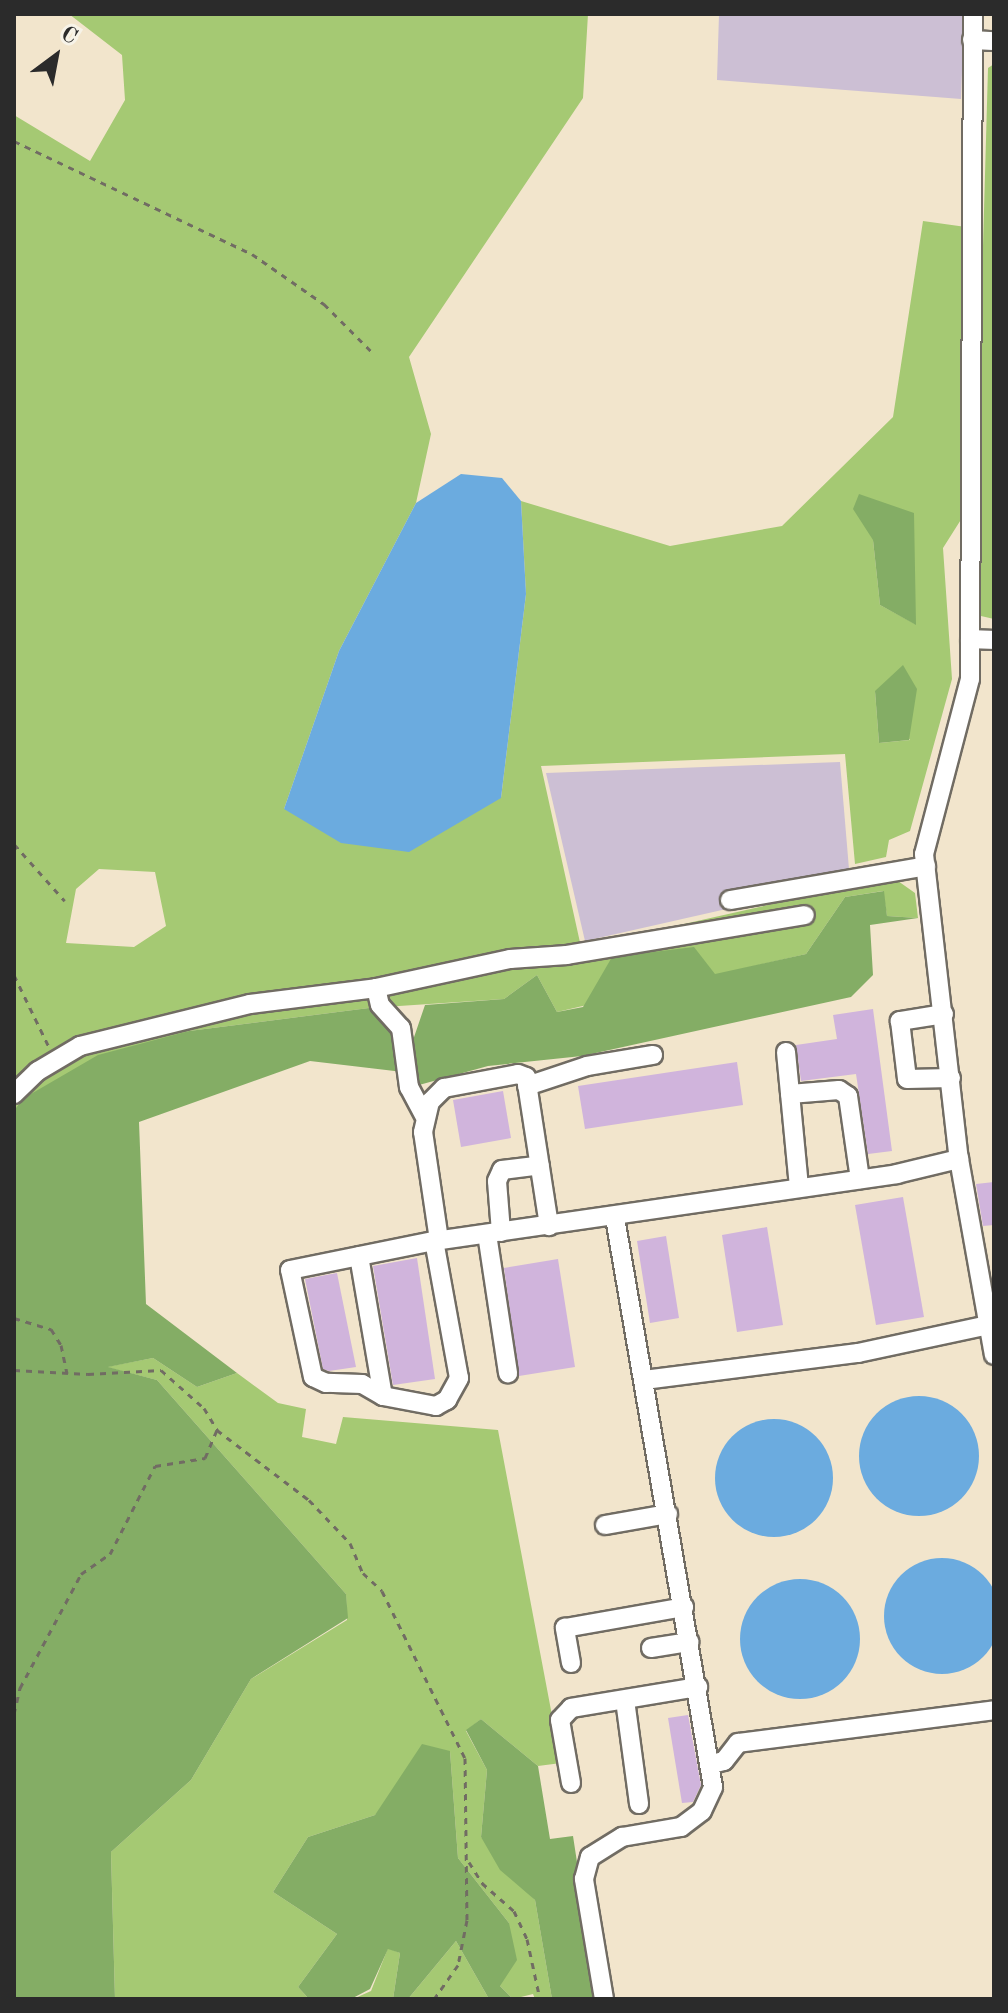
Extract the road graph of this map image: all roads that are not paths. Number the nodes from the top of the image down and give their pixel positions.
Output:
1 (973, 14) edge
2 (972, 40) junction
3 (994, 41) edge
4 (970, 639) junction
5 (994, 640) edge
6 (925, 860) junction
7 (730, 900) dead end
8 (805, 915) dead end
9 (376, 988) junction
10 (944, 1014) junction
11 (786, 1052) dead end
12 (653, 1055) dead end
13 (951, 1078) junction
14 (527, 1086) junction
15 (14, 1094) edge
16 (790, 1094) junction
17 (424, 1115) junction
18 (959, 1159) junction
19 (540, 1165) junction
20 (860, 1179) junction
21 (799, 1187) junction
22 (615, 1218) junction
23 (549, 1226) junction
24 (494, 1233) junction
25 (436, 1240) junction
26 (359, 1256) junction
27 (989, 1325) junction
28 (994, 1355) edge
29 (508, 1373) dead end
30 (644, 1380) junction
31 (383, 1396) junction
32 (668, 1514) junction
33 (605, 1525) dead end
34 (684, 1607) junction
35 (690, 1642) junction
36 (651, 1648) dead end
37 (571, 1663) dead end
38 (698, 1687) junction
39 (625, 1700) junction
40 (994, 1710) edge
41 (712, 1764) junction
42 (571, 1783) dead end
43 (639, 1804) dead end
44 (604, 1999) edge

1 - 2 street
2 - 3 street
2 - 4 street
4 - 5 street
4 - 6 street
6 - 7 street
6 - 10 street
8 - 9 street
9 - 15 street
9 - 17 street
10 - 13 street
10 - 13 street
11 - 16 street
12 - 14 street
13 - 18 street
14 - 17 street
14 - 19 street
16 - 20 street
16 - 21 street
17 - 25 street
18 - 20 street
18 - 27 street
19 - 23 street
19 - 24 street
20 - 21 street
21 - 22 street
22 - 23 street
22 - 30 street
23 - 24 street
24 - 25 street
24 - 29 street
25 - 26 street
25 - 31 street
26 - 31 street
26 - 31 street
27 - 28 street
27 - 30 street
30 - 32 street
32 - 33 street
32 - 34 street
34 - 35 street
34 - 37 street
35 - 36 street
35 - 38 street
38 - 39 street
38 - 41 street
39 - 42 street
39 - 43 street
40 - 41 street
41 - 44 street

